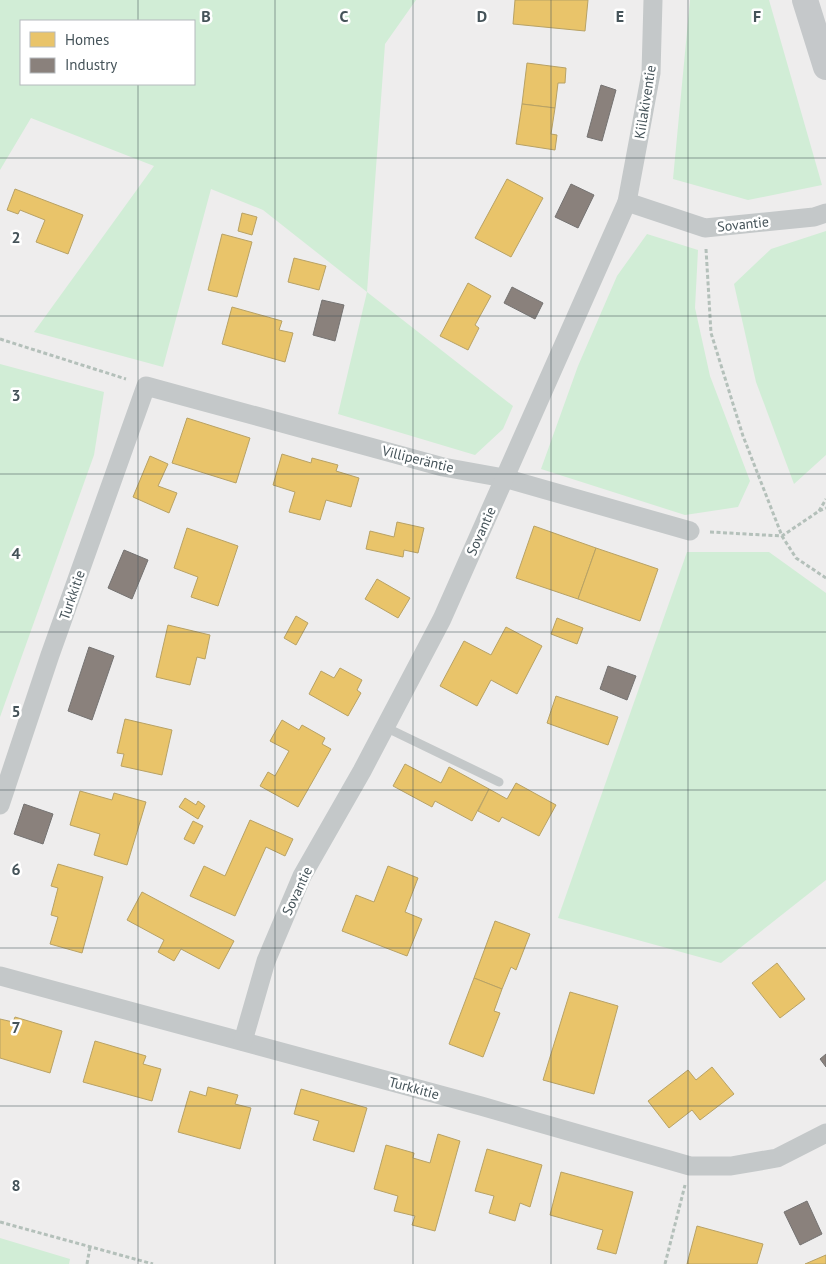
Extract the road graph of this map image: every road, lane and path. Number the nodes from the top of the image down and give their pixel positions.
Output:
1 (653, 0) edge
2 (805, 0) edge
3 (826, 67) edge
4 (627, 202) junction
5 (826, 213) edge
6 (705, 228) junction
7 (0, 340) edge
8 (146, 386) junction
9 (504, 478) junction
10 (826, 499) edge
11 (826, 508) edge
12 (819, 511) junction
13 (690, 531) joint
14 (782, 536) junction
15 (826, 578) edge
16 (385, 727) junction
17 (500, 782) dead end
18 (0, 805) edge
19 (0, 976) edge
20 (243, 1041) junction
21 (826, 1133) edge
22 (690, 1166) junction
23 (0, 1222) edge
24 (90, 1247) junction
25 (87, 1264) edge
26 (153, 1264) edge
27 (665, 1264) edge

1 - 4 street, Kiilakiventie
2 - 3 main road
4 - 6 street, Sovantie
4 - 9 street, Sovantie
5 - 6 street, Sovantie
6 - 14 path
7 - 8 path
8 - 9 street, Villiperäntie
8 - 18 street, Turkkitie
9 - 13 street, Villiperäntie
9 - 16 street, Sovantie
10 - 12 path
11 - 12 path
12 - 14 path
13 - 14 path
14 - 15 path
16 - 17 lane
16 - 20 street, Sovantie
19 - 20 street, Turkkitie
20 - 22 street, Turkkitie
21 - 22 street, Turkkitie
22 - 27 path
23 - 24 path
24 - 25 path
24 - 26 path

